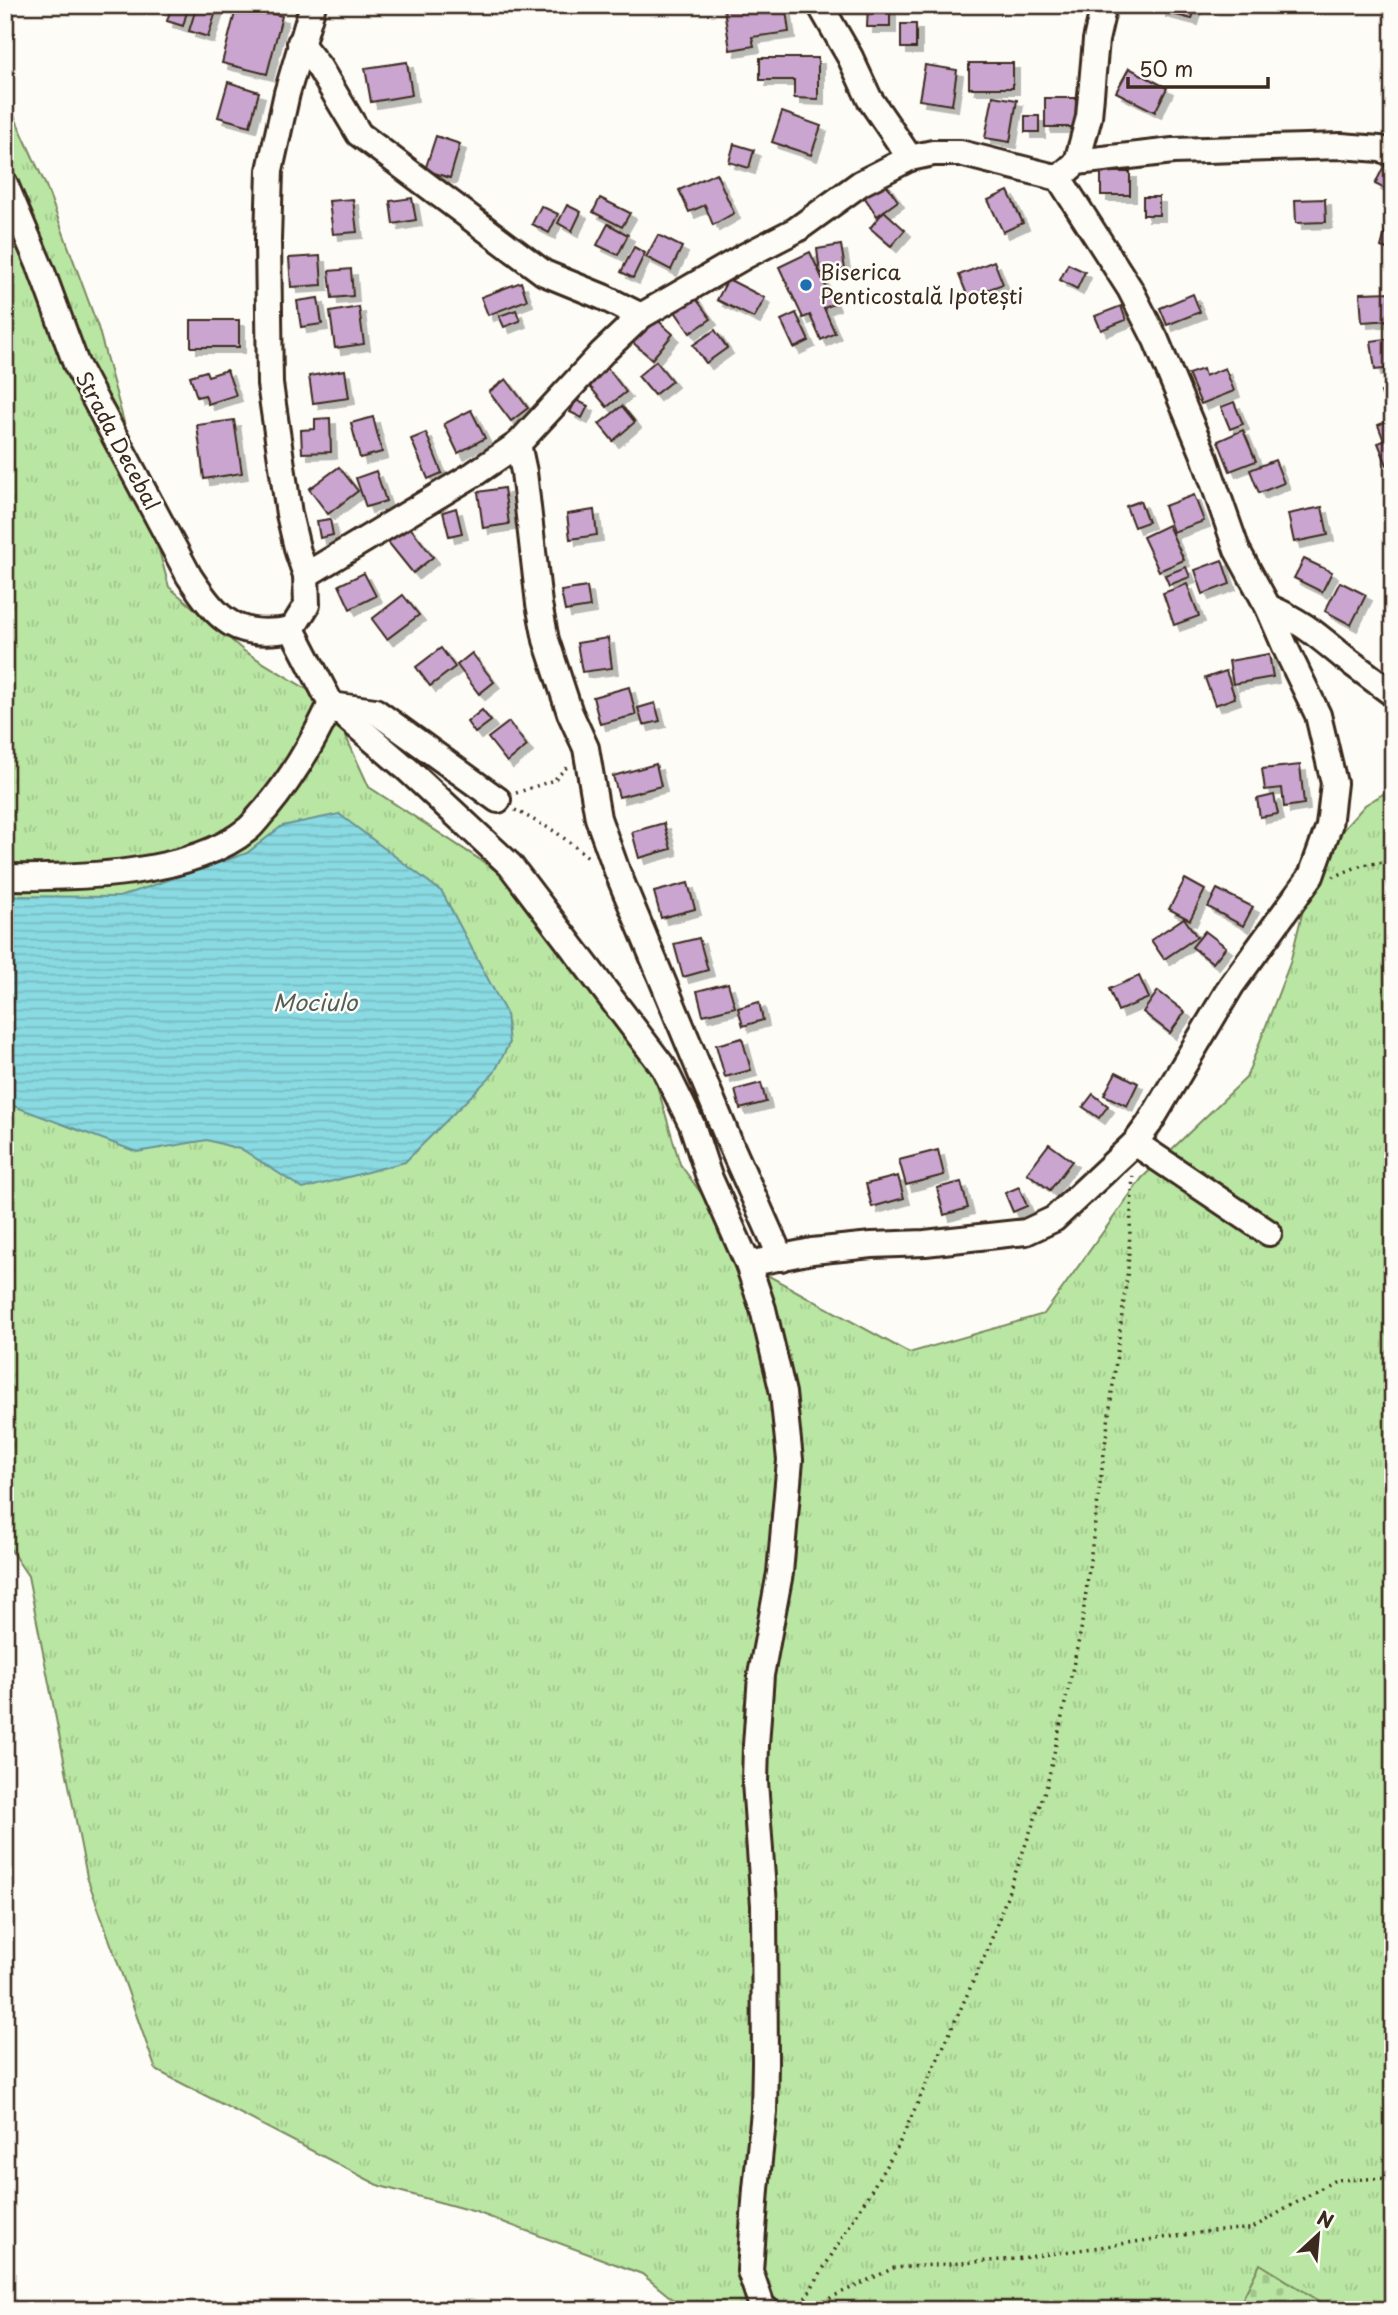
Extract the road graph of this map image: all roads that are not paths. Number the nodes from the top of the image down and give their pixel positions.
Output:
1 (313, 5) edge
2 (820, 5) edge
3 (1104, 5) edge
4 (300, 43) junction
5 (1393, 153) edge
6 (910, 158) junction
7 (1068, 170) junction
8 (5, 184) edge
9 (641, 316) junction
10 (518, 444) junction
11 (306, 575) junction
12 (1268, 607) junction
13 (292, 629) junction
14 (1393, 694) edge
15 (331, 704) junction
16 (498, 800) road end
17 (5, 877) edge
18 (1135, 1143) junction
19 (1269, 1233) dead end
20 (781, 1258) junction
21 (748, 1264) junction
22 (767, 2310) edge

1 - 4 street
2 - 6 street
3 - 7 street
4 - 9 street
4 - 11 street
5 - 7 street
6 - 7 street
6 - 9 street
7 - 12 street
8 - 13 street, Strada Decebal
9 - 10 street
10 - 11 street
10 - 20 street
11 - 13 street
12 - 14 street
12 - 18 street
13 - 15 street
15 - 16 street
15 - 17 street
15 - 21 street
18 - 19 street
18 - 20 street
20 - 21 street
21 - 22 street

